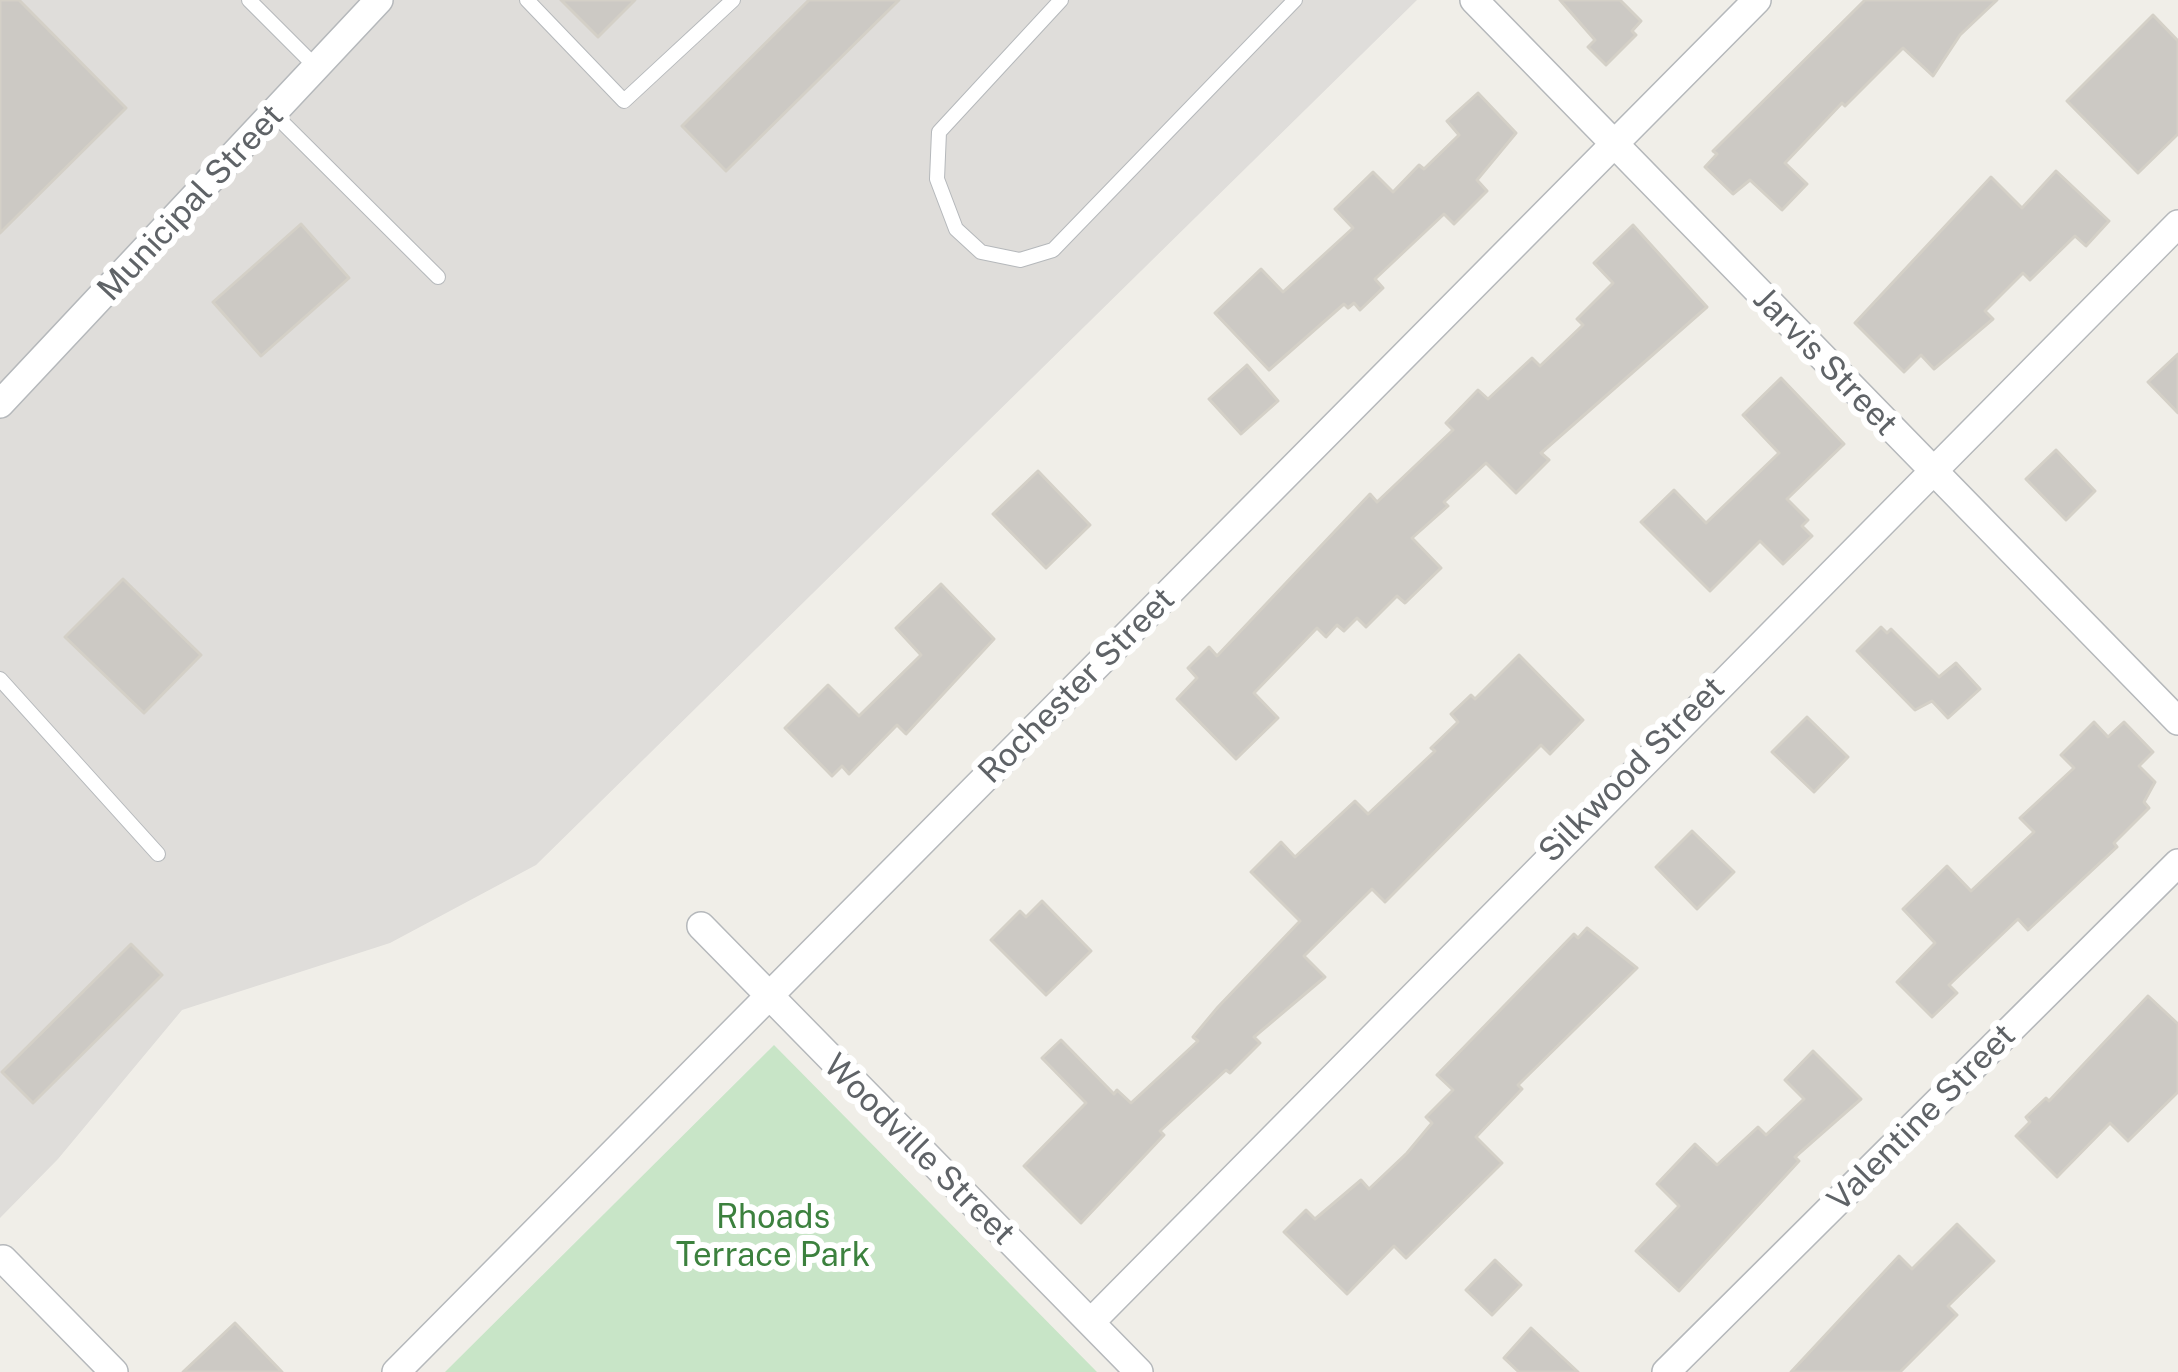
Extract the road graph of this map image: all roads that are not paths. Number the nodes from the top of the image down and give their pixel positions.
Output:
1 (249, 0) edge
2 (379, 0) edge
3 (527, 0) edge
4 (733, 0) edge
5 (1061, 0) edge
6 (1295, 0) edge
7 (1474, 0) edge
8 (1757, 0) edge
9 (317, 68) junction
10 (275, 115) junction
11 (1613, 143) junction
12 (2178, 224) edge
13 (438, 277) dead end
14 (0, 404) edge
15 (1930, 470) junction
16 (0, 679) edge
17 (2178, 721) edge
18 (158, 854) dead end
19 (2178, 863) edge
20 (701, 926) dead end
21 (767, 998) junction
22 (3, 1259) edge
23 (1091, 1322) junction
24 (114, 1372) edge
25 (396, 1372) edge
26 (1139, 1372) edge
27 (1666, 1372) edge

1 - 9 lane
2 - 9 street, Municipal Street
3 - 4 lane
5 - 6 lane
7 - 11 street, Jarvis Street
8 - 11 street, Rochester Street
9 - 10 street, Municipal Street
10 - 13 lane
10 - 14 street, Municipal Street
11 - 15 street, Jarvis Street
11 - 21 street, Rochester Street
12 - 15 street, Silkwood Street
15 - 17 street, Jarvis Street
15 - 23 street, Silkwood Street
16 - 18 lane
19 - 27 street, Valentine Street
20 - 21 street, Woodville Street
21 - 23 street, Woodville Street
21 - 25 street, Rochester Street
22 - 24 street
23 - 26 street, Woodville Street

